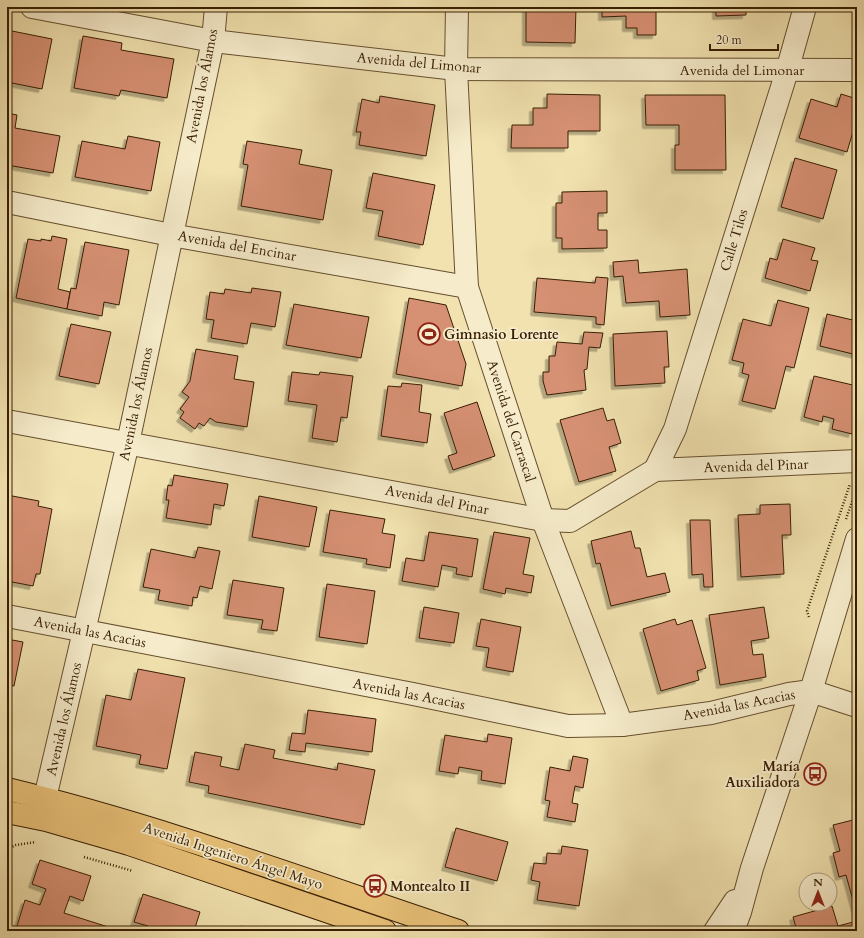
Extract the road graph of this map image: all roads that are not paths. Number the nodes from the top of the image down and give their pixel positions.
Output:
1 (32, 7) edge
2 (216, 7) edge
3 (457, 7) edge
4 (805, 7) edge
5 (213, 41) junction
6 (456, 69) junction
7 (857, 70) edge
8 (787, 71) junction
9 (7, 202) edge
10 (171, 235) junction
11 (467, 287) junction
12 (7, 421) edge
13 (128, 443) junction
14 (655, 470) junction
15 (856, 471) edge
16 (543, 520) junction
17 (857, 538) edge
18 (7, 616) edge
19 (84, 631) junction
20 (811, 691) junction
21 (857, 706) edge
22 (622, 725) junction
23 (7, 789) edge
24 (45, 798) junction
25 (7, 812) edge
26 (752, 868) junction
27 (385, 931) edge
28 (458, 931) edge
29 (715, 931) edge
30 (733, 931) edge

1 - 5 street, Avenida del Limonar
2 - 5 street, Avenida los Álamos
3 - 6 street, Avenida del Carrascal
4 - 8 street, Calle Tilos
5 - 6 street, Avenida del Limonar
5 - 10 street, Avenida los Álamos
6 - 8 street, Avenida del Limonar
6 - 11 street, Avenida del Carrascal
7 - 8 street, Avenida del Limonar
8 - 14 street, Calle Tilos
9 - 10 street, Avenida del Encinar
10 - 11 street, Avenida del Encinar
10 - 13 street, Avenida los Álamos
11 - 16 street, Avenida del Carrascal
12 - 13 street, Avenida del Pinar
13 - 16 street, Avenida del Pinar
13 - 19 street, Avenida los Álamos
14 - 15 street, Avenida del Pinar
14 - 16 street, Avenida del Pinar
16 - 22 street, Avenida del Carrascal
17 - 20 street
18 - 19 street, Avenida las Acacias
19 - 22 street, Avenida las Acacias
19 - 24 street, Avenida los Álamos
20 - 21 street
20 - 22 street, Avenida las Acacias
20 - 26 street
23 - 24 main road, Avenida Ingeniero Ángel Mayo
24 - 28 main road, Avenida Ingeniero Ángel Mayo
25 - 27 main road, Avenida Ingeniero Ángel Mayo
26 - 29 street
26 - 30 street

